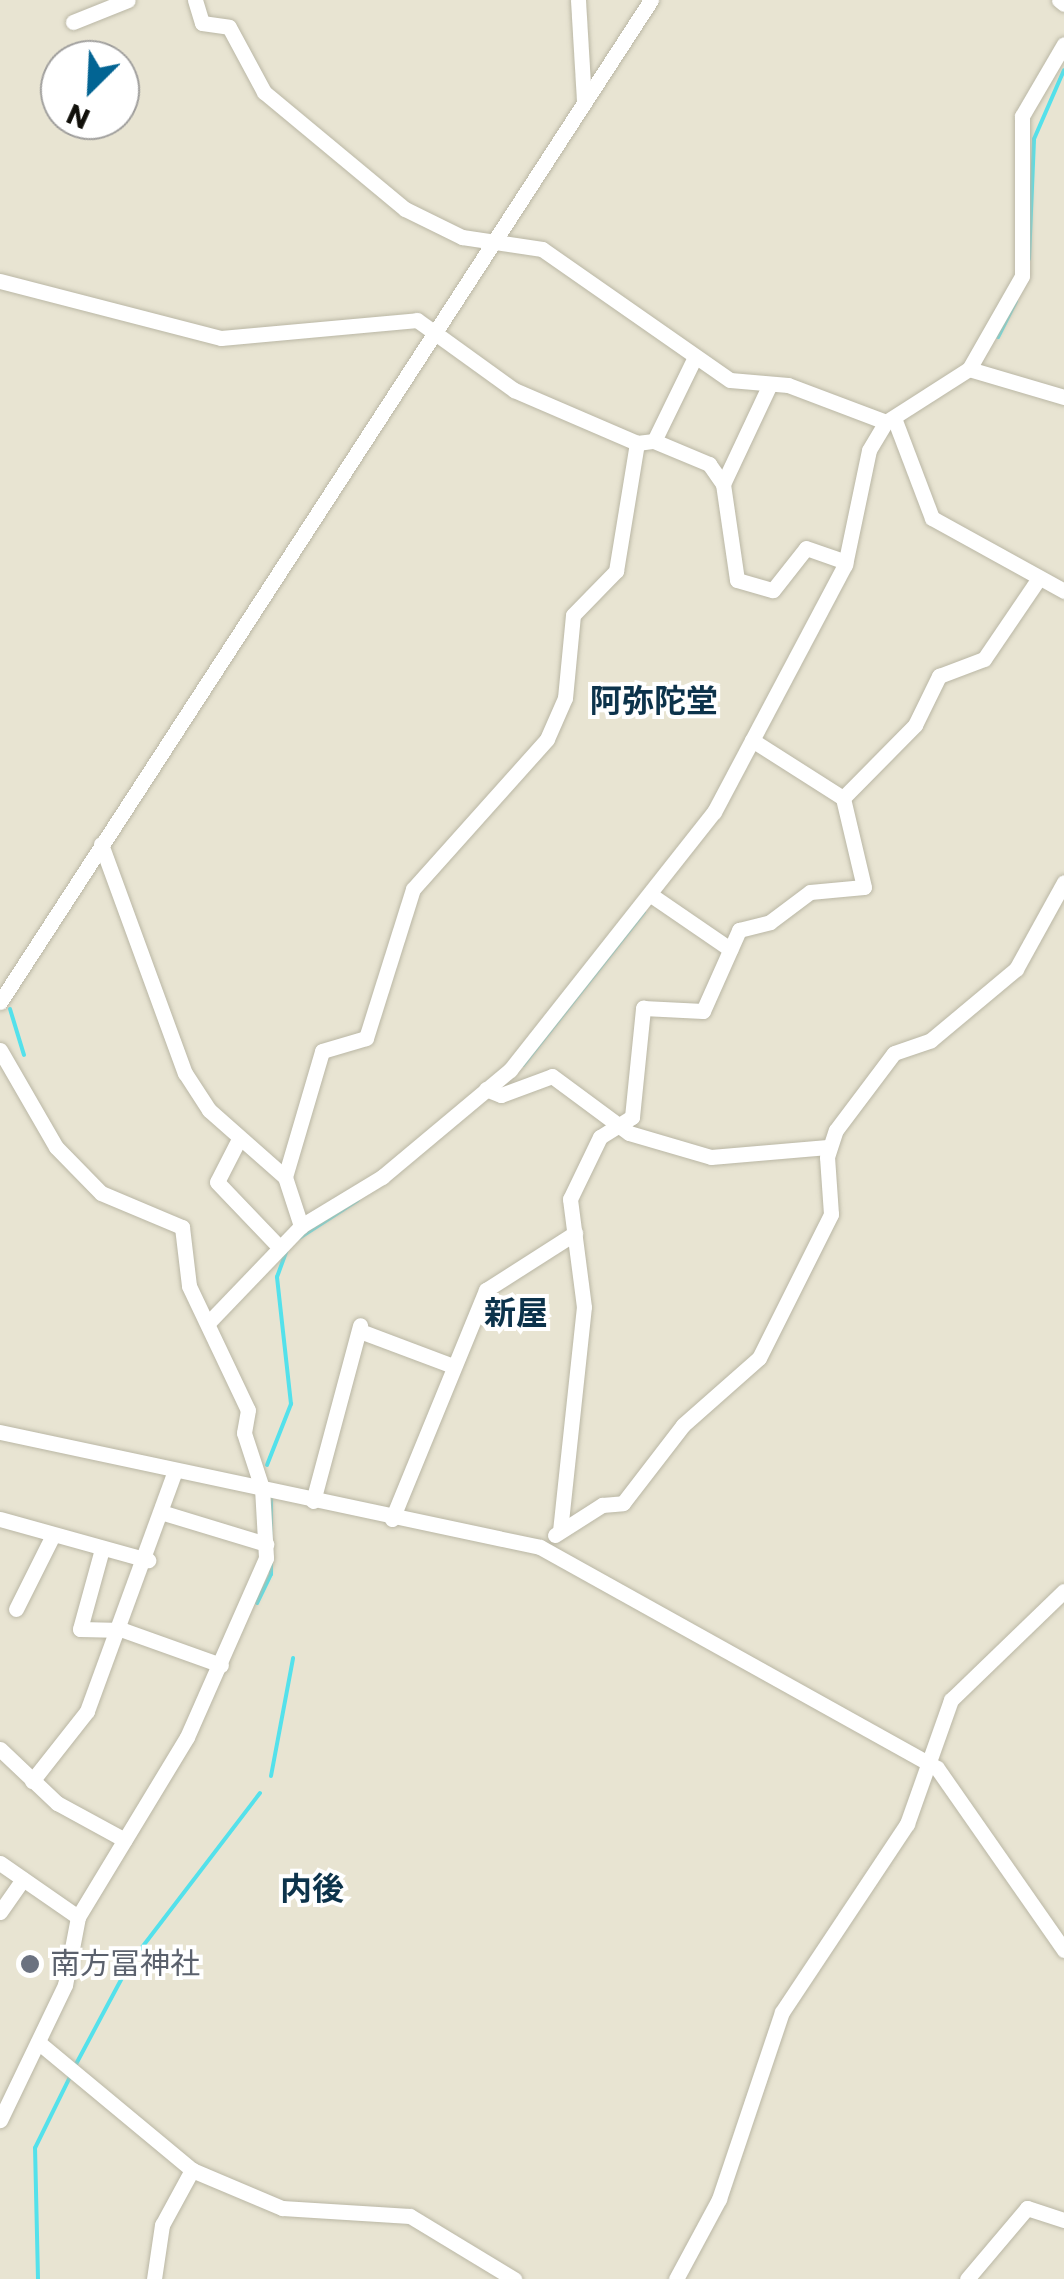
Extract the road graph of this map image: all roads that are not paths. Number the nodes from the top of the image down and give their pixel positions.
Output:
1 (128, 0) edge
2 (195, 0) edge
3 (578, 0) edge
4 (651, 0) edge
5 (73, 22) dead end
6 (1064, 44) edge
7 (584, 102) junction
8 (492, 243) junction
9 (0, 281) edge
10 (438, 328) junction
11 (693, 361) junction
12 (969, 369) junction
13 (770, 384) junction
14 (1064, 398) edge
15 (890, 420) junction
16 (654, 442) junction
17 (637, 443) junction
18 (724, 484) junction
19 (846, 562) junction
20 (1039, 578) junction
21 (1064, 591) edge
22 (752, 740) junction
23 (843, 798) junction
24 (101, 844) junction
25 (1064, 882) edge
26 (651, 895) junction
27 (730, 949) junction
28 (0, 1002) edge
29 (0, 1050) edge
30 (486, 1089) junction
31 (621, 1126) junction
32 (239, 1138) junction
33 (828, 1147) junction
34 (285, 1177) junction
35 (301, 1226) junction
36 (575, 1233) junction
37 (280, 1248) junction
38 (208, 1322) junction
39 (453, 1366) junction
40 (0, 1432) edge
41 (175, 1472) junction
42 (262, 1488) junction
43 (313, 1501) junction
44 (164, 1513) junction
45 (0, 1519) edge
46 (392, 1519) junction
47 (560, 1531) junction
48 (52, 1537) junction
49 (266, 1544) junction
50 (540, 1547) junction
51 (102, 1549) junction
52 (148, 1560) junction
53 (1064, 1591) edge
54 (16, 1609) dead end
55 (123, 1630) junction
56 (221, 1665) junction
57 (0, 1749) edge
58 (932, 1765) junction
59 (32, 1781) junction
60 (126, 1840) junction
61 (0, 1863) edge
62 (22, 1879) junction
63 (0, 1912) edge
64 (78, 1918) junction
65 (1064, 1950) edge
66 (38, 2042) junction
67 (0, 2120) edge
68 (192, 2170) junction
69 (1064, 2220) edge
70 (154, 2279) edge
71 (514, 2279) edge
72 (676, 2279) edge
73 (967, 2279) edge

1 - 5 street
2 - 8 street
3 - 7 street
4 - 7 street
6 - 12 street
7 - 8 street
8 - 10 street
8 - 11 street
9 - 10 street
10 - 17 street
10 - 24 street
11 - 13 street
11 - 16 street
12 - 14 street
12 - 15 street
13 - 15 street
13 - 18 street
15 - 19 street
15 - 20 street
16 - 17 street
16 - 18 street
17 - 34 street
18 - 19 street
19 - 22 street
20 - 21 street
20 - 23 street
22 - 23 street
22 - 26 street
23 - 27 street
24 - 28 street
24 - 32 street
25 - 33 street
26 - 27 street
26 - 30 street
27 - 31 street
29 - 38 street
30 - 31 street
30 - 35 street
31 - 33 street
31 - 36 street
32 - 34 street
32 - 37 street
33 - 47 street
34 - 35 street
35 - 37 street
36 - 39 street
36 - 47 street
37 - 38 street
38 - 42 street
39 - 43 street
39 - 46 street
40 - 41 street
41 - 42 street
41 - 44 street
42 - 43 street
42 - 49 street
43 - 46 street
44 - 49 street
44 - 52 street
45 - 48 street
46 - 50 street
47 - 50 street
48 - 51 street
48 - 54 street
49 - 56 street
50 - 58 street
51 - 52 street
51 - 55 street
52 - 55 street
53 - 58 street
55 - 56 street
55 - 59 street
56 - 60 street
57 - 59 street
58 - 65 street
58 - 72 street
59 - 60 street
60 - 64 street
61 - 62 street
62 - 63 street
62 - 64 street
64 - 66 street
66 - 67 street
66 - 68 street
68 - 70 street
68 - 71 street
69 - 73 street

